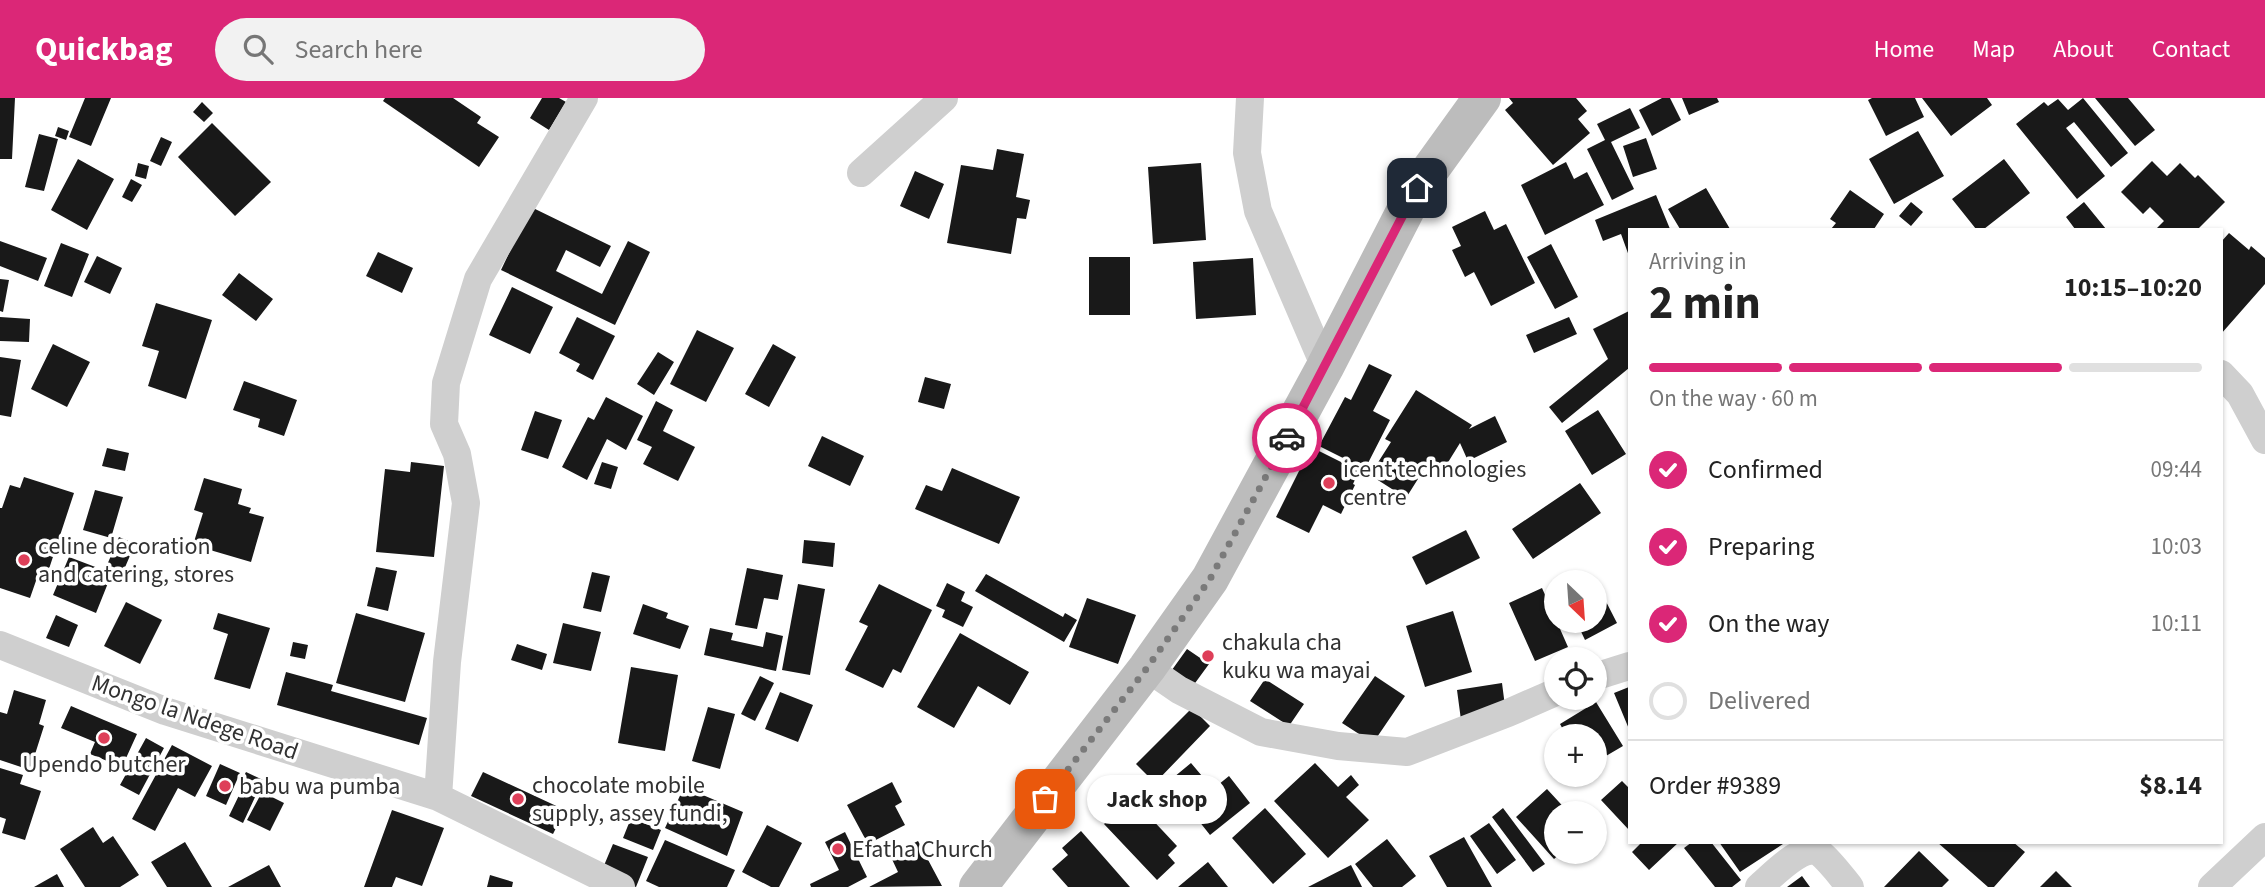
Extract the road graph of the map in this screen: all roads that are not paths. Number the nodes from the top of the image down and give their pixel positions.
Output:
1 (584, 98) edge
2 (944, 98) edge
3 (1250, 98) edge
4 (1482, 98) edge
5 (861, 173) dead end
6 (1325, 368) junction
7 (2223, 376) edge
8 (2265, 440) edge
9 (0, 645) edge
10 (1628, 666) edge
11 (1147, 668) junction
12 (1607, 673) edge
13 (1544, 697) edge
14 (438, 797) junction
15 (2265, 837) edge
16 (621, 887) edge
17 (978, 887) edge
18 (1759, 887) edge
19 (1850, 887) edge
20 (2212, 887) edge

1 - 14 street
2 - 5 street
3 - 6 street
4 - 6 street
6 - 11 street
7 - 8 street
9 - 14 street, Mongo la Ndege Road
10 - 12 street
11 - 13 street
11 - 17 street
14 - 16 street, Mongo la Ndege Road
15 - 20 street
18 - 19 street

